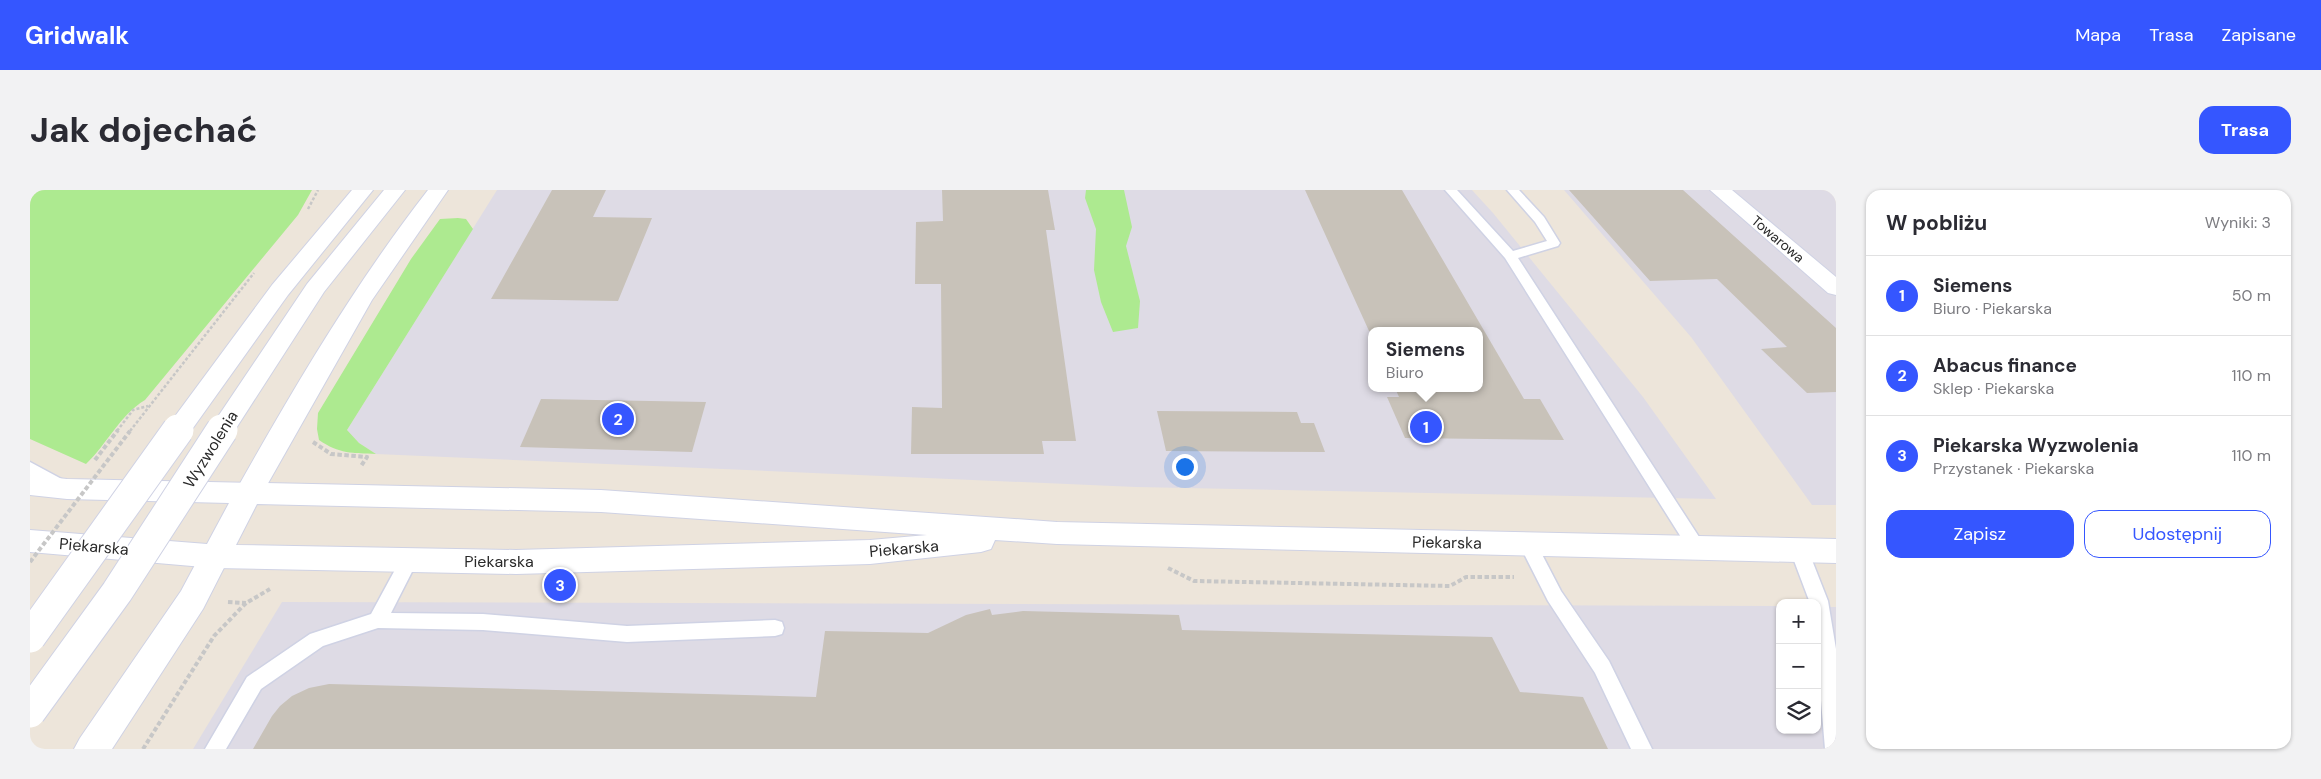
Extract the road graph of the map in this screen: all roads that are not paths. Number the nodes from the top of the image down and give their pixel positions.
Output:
1 (363, 190) edge
2 (395, 190) edge
3 (438, 190) edge
4 (1452, 190) edge
5 (1513, 190) edge
6 (1720, 190) edge
7 (344, 200) edge
8 (1510, 256) junction
9 (1836, 288) edge
10 (30, 468) edge
11 (30, 485) edge
12 (67, 489) junction
13 (248, 494) junction
14 (1058, 534) junction
15 (30, 541) edge
16 (1528, 544) junction
17 (1697, 548) junction
18 (1799, 550) junction
19 (1836, 551) edge
20 (215, 556) junction
21 (409, 560) junction
22 (378, 620) junction
23 (775, 628) dead end
24 (30, 637) edge
25 (30, 712) edge
26 (92, 749) edge
27 (215, 749) edge
28 (1642, 749) edge
29 (1835, 749) edge

1 - 7 street
2 - 25 street, Wyzwolenia, bridge
3 - 13 street
4 - 8 lane
5 - 8 lane
6 - 9 street, Towarowa
7 - 24 street, bridge
8 - 17 lane
10 - 12 lane
11 - 12 street, Piekarska
12 - 13 street, Piekarska
13 - 14 street, Piekarska
13 - 20 street
14 - 16 street, Piekarska
14 - 21 street, Piekarska
15 - 20 street, Piekarska
16 - 17 street, Piekarska
16 - 28 lane
17 - 18 street, Piekarska
18 - 19 street, Piekarska
18 - 29 lane
20 - 21 street, Piekarska
20 - 26 street
21 - 22 lane
22 - 23 lane
22 - 27 lane

